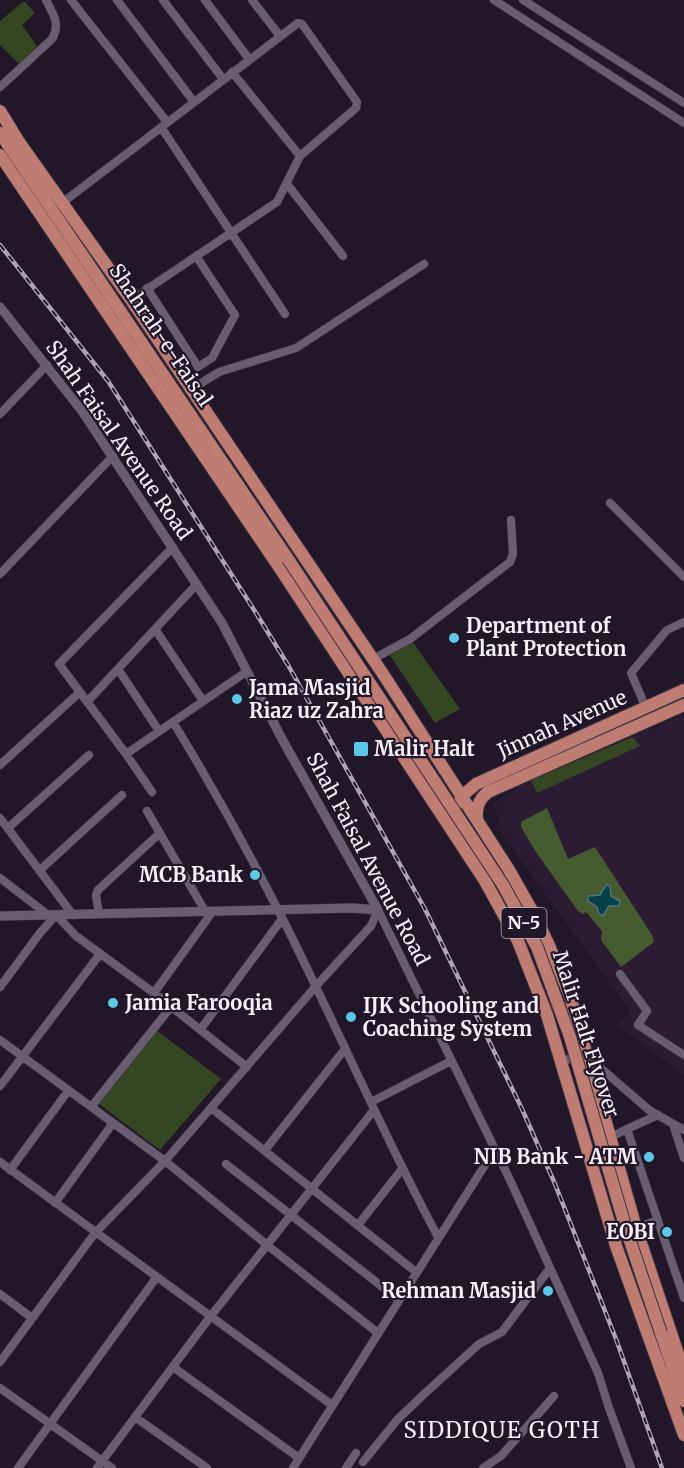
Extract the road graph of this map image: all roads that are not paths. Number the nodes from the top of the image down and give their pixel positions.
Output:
1 (46, 0) edge
2 (71, 0) edge
3 (117, 0) edge
4 (163, 0) edge
5 (205, 0) edge
6 (252, 0) edge
7 (494, 0) edge
8 (524, 0) edge
9 (280, 36) junction
10 (595, 46) junction
11 (249, 59) junction
12 (586, 59) junction
13 (232, 72) junction
14 (223, 79) junction
15 (0, 87) edge
16 (194, 102) junction
17 (684, 103) edge
18 (0, 111) edge
19 (684, 123) edge
20 (164, 125) junction
21 (0, 133) edge
22 (19, 142) junction
23 (0, 155) edge
24 (300, 156) junction
25 (25, 169) junction
26 (287, 184) junction
27 (62, 203) junction
28 (232, 232) junction
29 (196, 256) junction
30 (343, 256) dead end
31 (424, 264) dead end
32 (147, 288) junction
33 (131, 300) junction
34 (0, 307) edge
35 (285, 314) dead end
36 (47, 365) junction
37 (190, 390) junction
38 (0, 414) edge
39 (113, 456) junction
40 (610, 503) dead end
41 (511, 520) dead end
42 (173, 547) junction
43 (284, 563) junction
44 (0, 574) edge
45 (684, 576) edge
46 (197, 585) junction
47 (684, 622) edge
48 (155, 629) junction
49 (373, 659) junction
50 (118, 669) junction
51 (246, 672) junction
52 (684, 690) edge
53 (80, 692) junction
54 (203, 701) junction
55 (87, 702) junction
56 (684, 705) edge
57 (652, 709) junction
58 (173, 722) junction
59 (159, 731) junction
60 (431, 750) junction
61 (126, 753) junction
62 (89, 755) dead end
63 (407, 764) junction
64 (0, 765) edge
65 (152, 792) dead end
66 (122, 795) dead end
67 (462, 796) junction
68 (147, 812) dead end
69 (477, 820) junction
70 (3, 826) edge
71 (160, 833) junction
72 (455, 835) junction
73 (40, 870) junction
74 (0, 878) edge
75 (277, 909) junction
76 (378, 910) junction
77 (209, 911) junction
78 (99, 914) junction
79 (52, 915) junction
80 (73, 915) junction
81 (0, 916) edge
82 (282, 919) junction
83 (100, 954) junction
84 (620, 974) dead end
85 (316, 986) junction
86 (0, 987) edge
87 (568, 991) junction
88 (154, 993) junction
89 (540, 996) junction
90 (171, 1007) junction
91 (200, 1029) junction
92 (0, 1040) edge
93 (345, 1049) junction
94 (684, 1055) edge
95 (22, 1056) junction
96 (589, 1058) junction
97 (560, 1060) junction
98 (451, 1061) junction
99 (247, 1067) junction
100 (0, 1086) edge
101 (68, 1091) junction
102 (373, 1106) junction
103 (90, 1107) junction
104 (211, 1108) junction
105 (658, 1115) junction
106 (113, 1124) junction
107 (672, 1124) junction
108 (627, 1130) junction
109 (684, 1130) edge
110 (611, 1137) junction
111 (494, 1147) junction
112 (265, 1150) junction
113 (684, 1158) edge
114 (165, 1161) junction
115 (0, 1162) edge
116 (226, 1164) dead end
117 (402, 1169) junction
118 (10, 1170) junction
119 (312, 1188) junction
120 (55, 1203) junction
121 (291, 1214) junction
122 (658, 1220) junction
123 (358, 1225) junction
124 (636, 1228) junction
125 (95, 1233) junction
126 (438, 1237) junction
127 (267, 1245) junction
128 (550, 1268) junction
129 (416, 1272) junction
130 (156, 1278) junction
131 (0, 1294) edge
132 (684, 1298) edge
133 (399, 1300) junction
134 (210, 1317) junction
135 (32, 1318) junction
136 (378, 1333) junction
137 (0, 1362) edge
138 (173, 1367) junction
139 (684, 1386) edge
140 (0, 1388) edge
141 (554, 1396) dead end
142 (684, 1401) edge
143 (332, 1405) junction
144 (135, 1417) junction
145 (50, 1424) junction
146 (684, 1435) edge
147 (356, 1453) dead end
148 (299, 1458) junction
149 (363, 1462) dead end
150 (99, 1465) edge
151 (18, 1468) edge
152 (112, 1468) edge
153 (207, 1468) edge
154 (293, 1468) edge
155 (346, 1468) edge
156 (483, 1468) edge
157 (631, 1468) edge

1 - 15 street
2 - 20 street
3 - 16 street
4 - 14 street
5 - 11 street
6 - 9 street
7 - 12 street
8 - 10 street
9 - 11 street
9 - 24 street
10 - 12 street
10 - 17 street
11 - 13 street
12 - 19 street
13 - 14 street
13 - 24 street
14 - 16 street
16 - 20 street
18 - 22 highway
20 - 27 street
20 - 28 street
21 - 25 highway, Shahrah-e-Faisal
22 - 25 highway
22 - 27 highway
23 - 43 highway, Shahrah-e-Faisal
24 - 26 street
25 - 43 highway, Shahrah-e-Faisal
26 - 28 street
26 - 30 street
27 - 33 highway
28 - 29 street
28 - 35 street
29 - 32 street
29 - 32 street
31 - 37 street
32 - 33 street
33 - 37 highway
34 - 36 street, Shah Faisal Avenue Road
36 - 38 street
36 - 39 street, Shah Faisal Avenue Road
37 - 49 highway
39 - 42 street, Shah Faisal Avenue Road
39 - 44 street
40 - 45 street
41 - 49 street
42 - 46 street, Shah Faisal Avenue Road
42 - 53 street
43 - 63 highway, Malir Halt Flyover / N-5
43 - 142 highway, Malir Halt Flyover / N-5, bridge
46 - 48 street
46 - 51 street, Shah Faisal Avenue Road
47 - 57 street
48 - 50 street
48 - 54 street
49 - 60 highway
50 - 55 street
50 - 59 street
51 - 54 street
51 - 76 street, Shah Faisal Avenue Road
52 - 57 highway, Jinnah Avenue
53 - 55 street
53 - 64 street
54 - 58 street
55 - 61 street
56 - 57 highway, Jinnah Avenue
57 - 67 highway, Jinnah Avenue
57 - 69 highway, Jinnah Avenue
58 - 59 street
58 - 75 street
59 - 61 street
60 - 63 highway
60 - 67 highway
61 - 65 street
62 - 70 street
63 - 72 highway, Malir Halt Flyover / N-5
66 - 73 street
67 - 69 highway
67 - 72 highway
68 - 71 street
69 - 87 highway
70 - 73 street
71 - 77 street
71 - 78 street
72 - 89 highway, Malir Halt Flyover / N-5
73 - 80 street
74 - 79 street
75 - 76 street
75 - 77 street
75 - 82 street
76 - 85 street
76 - 98 street, Shah Faisal Avenue Road
77 - 78 street
77 - 88 street
78 - 80 street
79 - 80 street
79 - 81 street
79 - 83 street
79 - 86 street
82 - 85 street
82 - 91 street
83 - 88 street
83 - 95 street
84 - 94 street
85 - 93 street
85 - 99 street
87 - 89 highway
87 - 96 highway
88 - 90 street
89 - 97 highway, Malir Halt Flyover / N-5
90 - 91 street
90 - 103 street
91 - 99 street
92 - 95 street
93 - 102 street
93 - 112 street
95 - 100 street
95 - 101 street
96 - 97 street
96 - 105 street
96 - 110 highway
97 - 146 highway, Malir Halt Flyover / N-5
98 - 102 street
98 - 111 street, Shah Faisal Avenue Road
99 - 104 street
101 - 103 street
101 - 118 street
102 - 117 street
102 - 119 street
103 - 106 street
104 - 112 street
104 - 114 street
105 - 107 street
105 - 108 street
106 - 114 street
106 - 120 street
107 - 109 street
107 - 113 street
108 - 110 street
108 - 122 street
110 - 124 highway
111 - 126 street
111 - 128 street, Shah Faisal Avenue Road
112 - 119 street
114 - 125 street
114 - 127 street
115 - 118 street
116 - 121 street
117 - 123 street
117 - 126 street
118 - 120 street
119 - 121 street
119 - 123 street
120 - 125 street
121 - 127 street
121 - 133 street
122 - 124 street
122 - 132 street
123 - 129 street
124 - 139 highway
125 - 130 street
125 - 135 street
126 - 129 street
127 - 134 street
127 - 136 street
128 - 149 street
128 - 157 street, Shah Faisal Avenue Road
129 - 133 street
130 - 134 street
130 - 145 street
131 - 135 street
133 - 136 street
134 - 138 street
134 - 143 street
135 - 137 street
136 - 143 street
138 - 144 street
138 - 148 street
140 - 145 street
141 - 156 street
143 - 148 street
144 - 150 street
144 - 153 street
145 - 150 street
145 - 151 street
147 - 155 street
148 - 154 street
150 - 152 street

